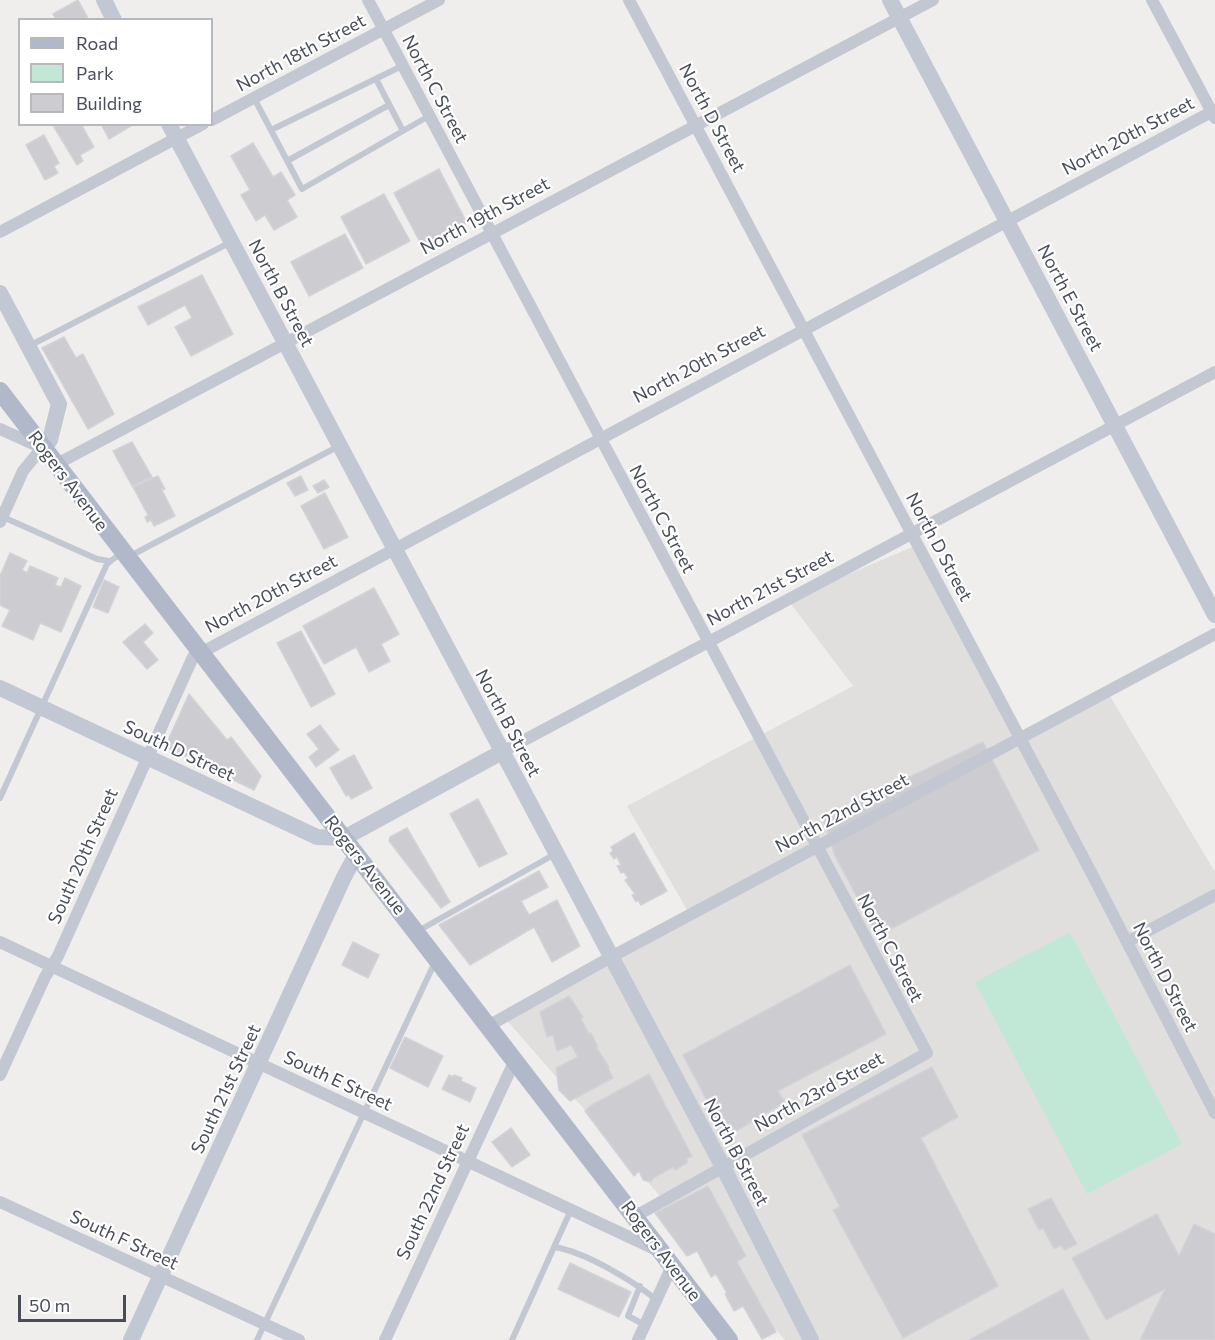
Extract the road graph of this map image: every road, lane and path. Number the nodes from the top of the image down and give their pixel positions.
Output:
1 (104, 0) edge
2 (368, 0) edge
3 (439, 0) edge
4 (629, 0) edge
5 (890, 0) edge
6 (933, 0) edge
7 (1152, 0) edge
8 (113, 18) edge
9 (900, 18) junction
10 (383, 30) junction
11 (402, 66) junction
12 (376, 79) junction
13 (254, 98) junction
14 (390, 105) junction
15 (1214, 113) edge
16 (429, 116) junction
17 (213, 119) edge
18 (696, 125) junction
19 (194, 126) edge
20 (271, 130) junction
21 (173, 131) edge
22 (403, 131) junction
23 (287, 161) junction
24 (1007, 220) junction
25 (0, 232) edge
26 (491, 234) junction
27 (231, 242) junction
28 (0, 293) edge
29 (804, 329) junction
30 (285, 344) junction
31 (28, 346) junction
32 (1215, 372) edge
33 (0, 391) edge
34 (1115, 426) junction
35 (0, 429) edge
36 (599, 438) junction
37 (339, 446) junction
38 (42, 448) junction
39 (55, 465) junction
40 (1, 519) edge
41 (912, 534) junction
42 (393, 548) junction
43 (120, 557) junction
44 (1215, 615) edge
45 (1215, 634) edge
46 (708, 643) junction
47 (201, 652) junction
48 (0, 688) edge
49 (42, 708) junction
50 (1019, 738) junction
51 (502, 752) junction
52 (146, 757) junction
53 (0, 798) edge
54 (344, 838) junction
55 (816, 848) junction
56 (556, 853) junction
57 (356, 855) junction
58 (1215, 895) edge
59 (416, 932) junction
60 (0, 942) edge
61 (1127, 942) junction
62 (611, 957) junction
63 (437, 959) junction
64 (52, 966) junction
65 (488, 1026) junction
66 (927, 1053) joint
67 (515, 1060) junction
68 (259, 1064) junction
69 (0, 1075) edge
70 (1215, 1113) edge
71 (365, 1114) junction
72 (468, 1162) junction
73 (723, 1167) junction
74 (0, 1202) edge
75 (571, 1210) junction
76 (634, 1217) junction
77 (554, 1247) junction
78 (667, 1259) junction
79 (161, 1276) junction
80 (640, 1286) junction
81 (657, 1300) junction
82 (264, 1324) junction
83 (645, 1325) junction
84 (131, 1340) edge
85 (257, 1340) edge
86 (299, 1340) edge
87 (385, 1340) edge
88 (512, 1340) edge
89 (638, 1340) edge
90 (729, 1340) edge
91 (811, 1340) edge

1 - 8 street
2 - 10 street, North C Street
3 - 10 street, North 18th Street
4 - 18 street, North D Street
5 - 9 street, North E Street
6 - 9 street, North 19th Street
7 - 15 street
9 - 18 street, North 19th Street
9 - 24 street, North E Street
10 - 11 street, North C Street
10 - 13 street, North 18th Street
11 - 12 lane
11 - 16 street, North C Street
12 - 14 lane
12 - 20 lane
13 - 17 street, North 18th Street
13 - 20 lane
14 - 22 lane
14 - 23 lane
15 - 24 street, North 20th Street
16 - 22 lane
16 - 26 street, North C Street
18 - 26 street, North 19th Street
18 - 29 street, North D Street
19 - 21 street
20 - 23 lane
21 - 25 street
21 - 27 street, North B Street
22 - 23 lane
24 - 29 street, North 20th Street
24 - 34 street, North E Street
26 - 30 street, North 19th Street
26 - 36 street, North C Street
27 - 30 street, North B Street
27 - 31 lane
28 - 31 street
29 - 36 street, North 20th Street
29 - 41 street, North D Street
30 - 37 street, North B Street
30 - 39 street, North 19th Street
31 - 38 street
32 - 34 street, North 21st Street
33 - 38 main road, Rogers Avenue
34 - 41 street, North 21st Street
34 - 44 street, North E Street
35 - 38 street
36 - 42 street, North 20th Street
36 - 46 street, North C Street
37 - 42 street, North B Street
37 - 43 lane
38 - 39 main road, Rogers Avenue
38 - 40 street
39 - 43 main road, Rogers Avenue
40 - 43 lane
41 - 46 street, North 21st Street
41 - 50 street, North D Street
42 - 47 street, North 20th Street
42 - 51 street, North B Street
43 - 47 main road, Rogers Avenue
43 - 49 lane
45 - 50 street, North 22nd Street
46 - 51 street, North 21st Street
46 - 55 street, North C Street
47 - 52 street, South 20th Street
47 - 54 main road, Rogers Avenue
48 - 49 street, South D Street
49 - 52 street, South D Street
49 - 53 lane
50 - 55 street, North 22nd Street
50 - 61 street, North D Street
51 - 54 street, North 21st Street
51 - 56 street, North B Street
52 - 54 street, South D Street
52 - 64 street, South 20th Street
54 - 57 main road, Rogers Avenue
55 - 62 street, North 22nd Street
55 - 66 street, North C Street
56 - 59 lane
56 - 62 street, North B Street
57 - 59 main road, Rogers Avenue
57 - 68 street, South 21st Street
58 - 61 street
59 - 63 main road, Rogers Avenue
60 - 64 street, South E Street
61 - 70 street, North D Street
62 - 65 street, North 22nd Street
62 - 73 street, North B Street
63 - 65 main road, Rogers Avenue
63 - 71 lane
64 - 68 street, South E Street
64 - 69 street, South 20th Street
65 - 67 main road, Rogers Avenue
66 - 73 street, North 23rd Street
67 - 72 street, South 22nd Street
67 - 76 main road, Rogers Avenue
68 - 71 street, South E Street
68 - 79 street, South 21st Street
71 - 72 street, South E Street
71 - 82 lane
72 - 75 street, South E Street
72 - 87 street, South 22nd Street
73 - 76 street, North 23rd Street
73 - 91 street, North B Street
74 - 79 street, South F Street
75 - 77 lane
75 - 78 street, South E Street
76 - 78 main road, Rogers Avenue
77 - 80 lane
77 - 88 lane
78 - 81 street
78 - 90 main road, Rogers Avenue
79 - 82 street, South F Street
79 - 84 street, South 21st Street
80 - 81 lane
80 - 83 lane
81 - 83 street
82 - 85 lane
82 - 86 street, South F Street
83 - 89 street

